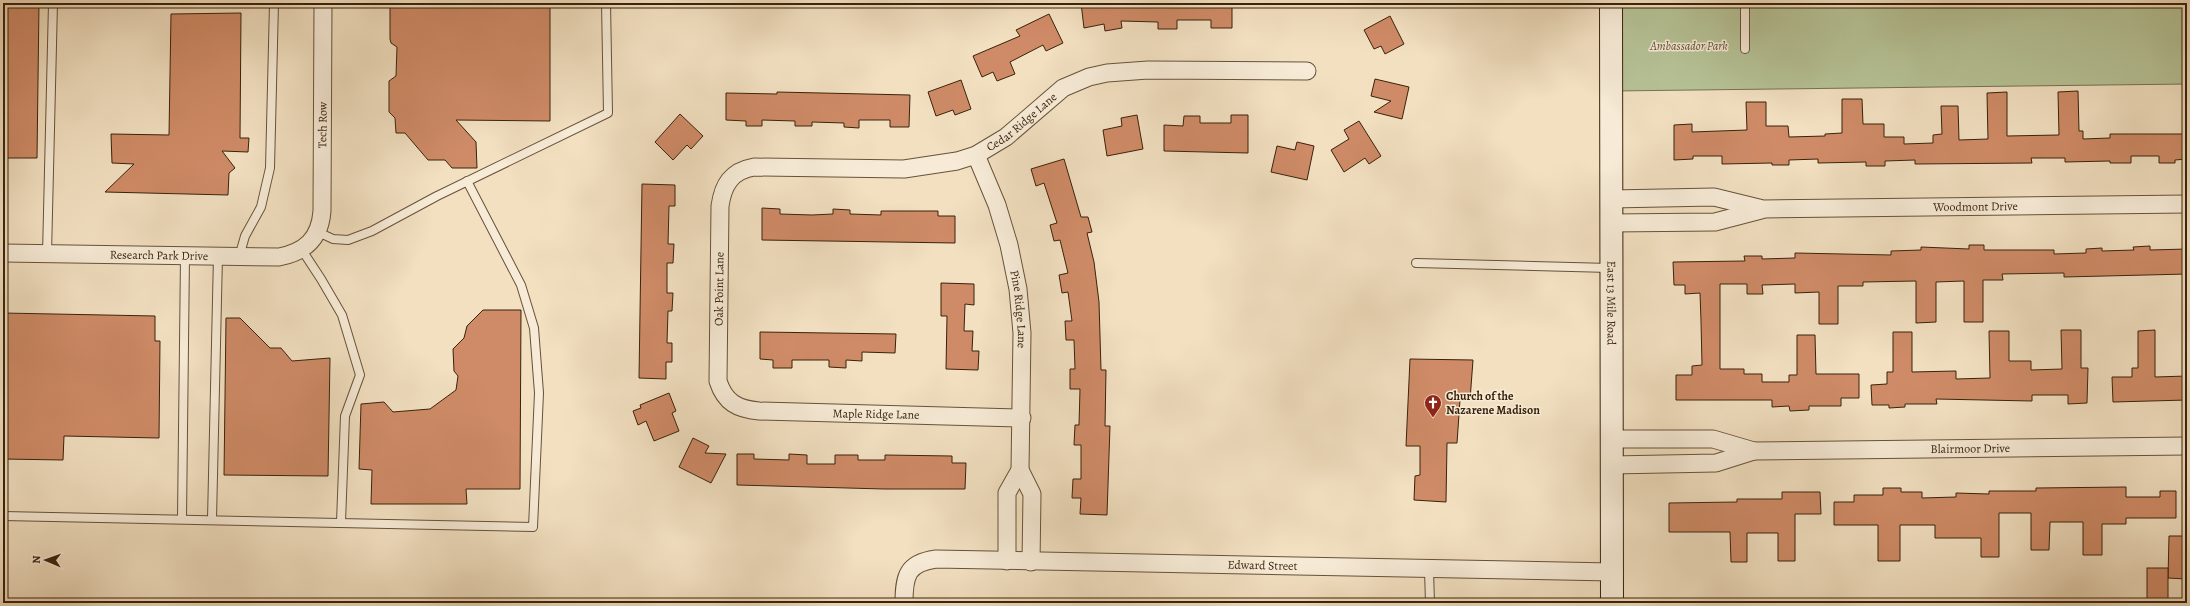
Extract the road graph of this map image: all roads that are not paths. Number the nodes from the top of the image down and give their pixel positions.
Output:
1 (53, 3) edge
2 (274, 3) edge
3 (323, 3) edge
4 (606, 3) edge
5 (1611, 3) edge
6 (1745, 3) edge
7 (1745, 49) dead end
8 (1307, 71) dead end
9 (976, 155) junction
10 (734, 174) joint
11 (467, 181) junction
12 (1611, 199) junction
13 (2187, 204) edge
14 (1763, 209) junction
15 (1611, 223) junction
16 (310, 242) junction
17 (3, 253) edge
18 (47, 254) junction
19 (186, 256) junction
20 (218, 256) junction
21 (239, 257) junction
22 (1416, 263) dead end
23 (1611, 268) junction
24 (732, 404) joint
25 (1022, 418) junction
26 (1612, 439) junction
27 (2187, 446) edge
28 (1754, 451) junction
29 (1612, 465) junction
30 (1020, 470) junction
31 (3, 516) edge
32 (182, 518) junction
33 (212, 519) junction
34 (341, 522) junction
35 (1007, 561) junction
36 (1032, 562) junction
37 (1429, 570) junction
38 (1612, 572) junction
39 (904, 603) edge
40 (1430, 603) edge
41 (1612, 603) edge

1 - 18 lane
2 - 21 lane
3 - 16 street, Tech Row
4 - 11 lane
5 - 12 main road, East 13 Mile Road
6 - 7 lane
8 - 9 street, Cedar Ridge Lane
9 - 10 street, Cedar Ridge Lane
9 - 25 street, Pine Ridge Lane
10 - 24 street, Oak Point Lane
11 - 16 lane
11 - 34 lane
12 - 14 street, Woodmont Drive
12 - 15 main road, East 13 Mile Road
13 - 14 street, Woodmont Drive
14 - 15 street, Woodmont Drive
15 - 23 main road, East 13 Mile Road
16 - 21 street, Research Park Drive
16 - 34 lane
17 - 18 street, Research Park Drive
18 - 19 street, Research Park Drive
19 - 20 street, Research Park Drive
19 - 32 lane
20 - 21 street, Research Park Drive
20 - 33 lane
22 - 23 lane
23 - 26 main road, East 13 Mile Road
24 - 25 street, Maple Ridge Lane
25 - 30 street, Pine Ridge Lane
26 - 28 street, Blairmoor Drive
26 - 29 main road, East 13 Mile Road
27 - 28 street, Blairmoor Drive
28 - 29 street, Blairmoor Drive
29 - 38 main road, East 13 Mile Road
30 - 35 street, Pine Ridge Lane
30 - 36 street, Pine Ridge Lane
31 - 32 lane
32 - 33 lane
33 - 34 lane
35 - 36 street, Edward Street
35 - 39 street, Edward Street
36 - 37 street, Edward Street
37 - 38 street, Edward Street
37 - 40 lane
38 - 41 main road, East 13 Mile Road

